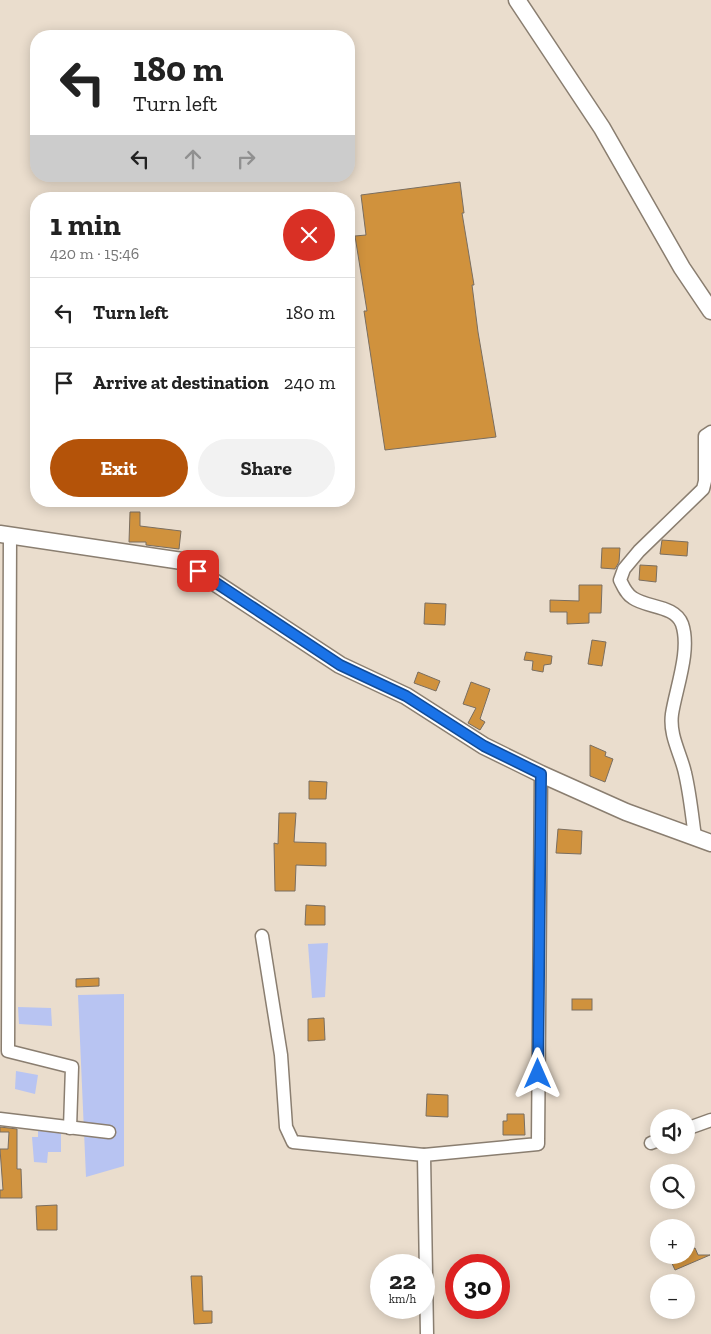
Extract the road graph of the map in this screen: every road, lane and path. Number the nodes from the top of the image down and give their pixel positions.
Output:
1 (518, 0) edge
2 (711, 311) edge
3 (711, 432) edge
4 (5, 535) edge
5 (541, 774) junction
6 (695, 837) junction
7 (711, 843) edge
8 (262, 936) dead end
9 (0, 1119) edge
10 (711, 1120) edge
11 (695, 1126) edge
12 (70, 1128) junction
13 (109, 1132) dead end
14 (424, 1155) junction
15 (427, 1334) edge

1 - 2 street
3 - 6 street
4 - 5 street
4 - 12 street
5 - 6 street
5 - 14 street
6 - 7 street
8 - 14 street
9 - 12 street
10 - 11 street
12 - 13 street
14 - 15 street

